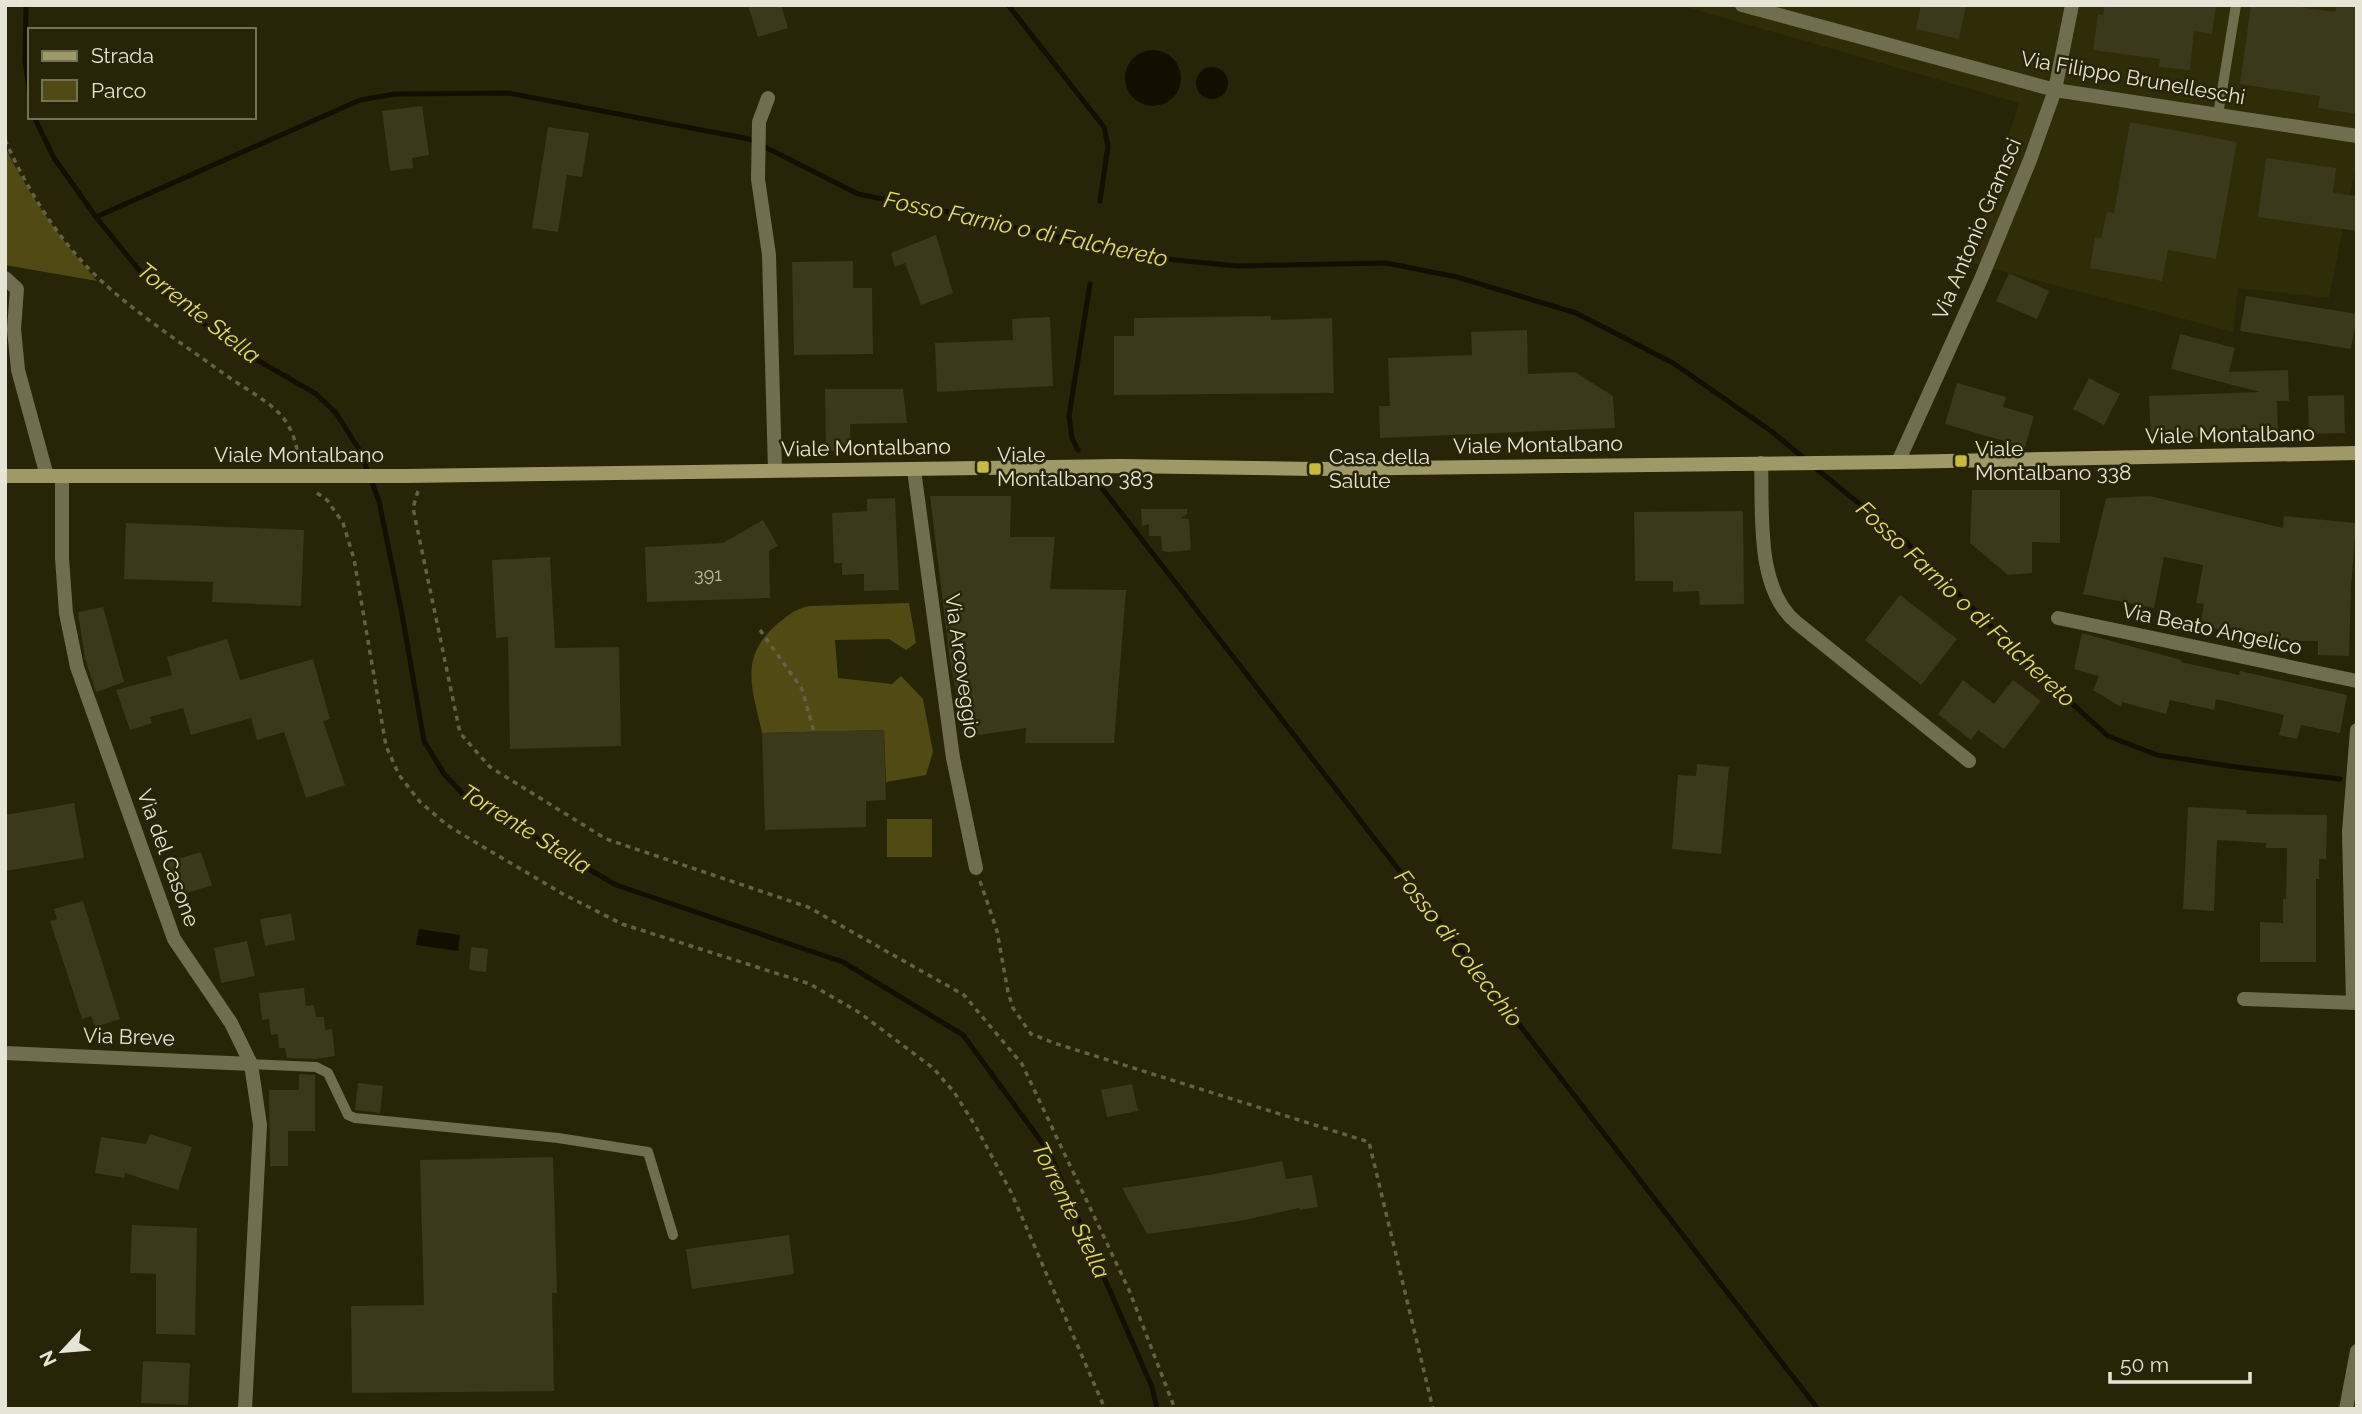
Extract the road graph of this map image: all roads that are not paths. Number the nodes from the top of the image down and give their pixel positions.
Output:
1 (1742, 5) edge
2 (2072, 5) edge
3 (2236, 5) edge
4 (2055, 90) junction
5 (768, 97) dead end
6 (2218, 115) junction
7 (2357, 136) edge
8 (5, 278) edge
9 (2357, 453) edge
10 (1898, 462) junction
11 (1761, 463) junction
12 (775, 470) junction
13 (914, 470) junction
14 (5, 476) edge
15 (54, 476) junction
16 (2058, 618) dead end
17 (2357, 681) edge
18 (2357, 730) edge
19 (1969, 761) dead end
20 (976, 867) road end
21 (2244, 999) dead end
22 (2355, 1003) edge
23 (5, 1053) edge
24 (251, 1064) junction
25 (673, 1236) dead end
26 (2357, 1351) edge
27 (245, 1409) edge
28 (2346, 1409) edge

1 - 4 street, Via Filippo Brunelleschi
2 - 4 street, Via Antonio Gramsci
3 - 6 lane
4 - 6 street, Via Filippo Brunelleschi
4 - 10 street, Via Antonio Gramsci
5 - 12 street
6 - 7 street, Via Filippo Brunelleschi
8 - 15 street, Via del Casone
9 - 10 main road, Viale Montalbano
10 - 11 main road, Viale Montalbano
11 - 13 main road, Viale Montalbano
11 - 19 street
12 - 13 main road, Viale Montalbano
12 - 15 main road, Viale Montalbano
13 - 20 street, Via Arcoveggio
14 - 15 main road, Viale Montalbano
15 - 24 street, Via del Casone
16 - 17 street, Via Beato Angelico
18 - 22 street
21 - 22 street
23 - 24 street, Via Breve
24 - 25 lane
24 - 27 street, Via del Casone
26 - 28 street

